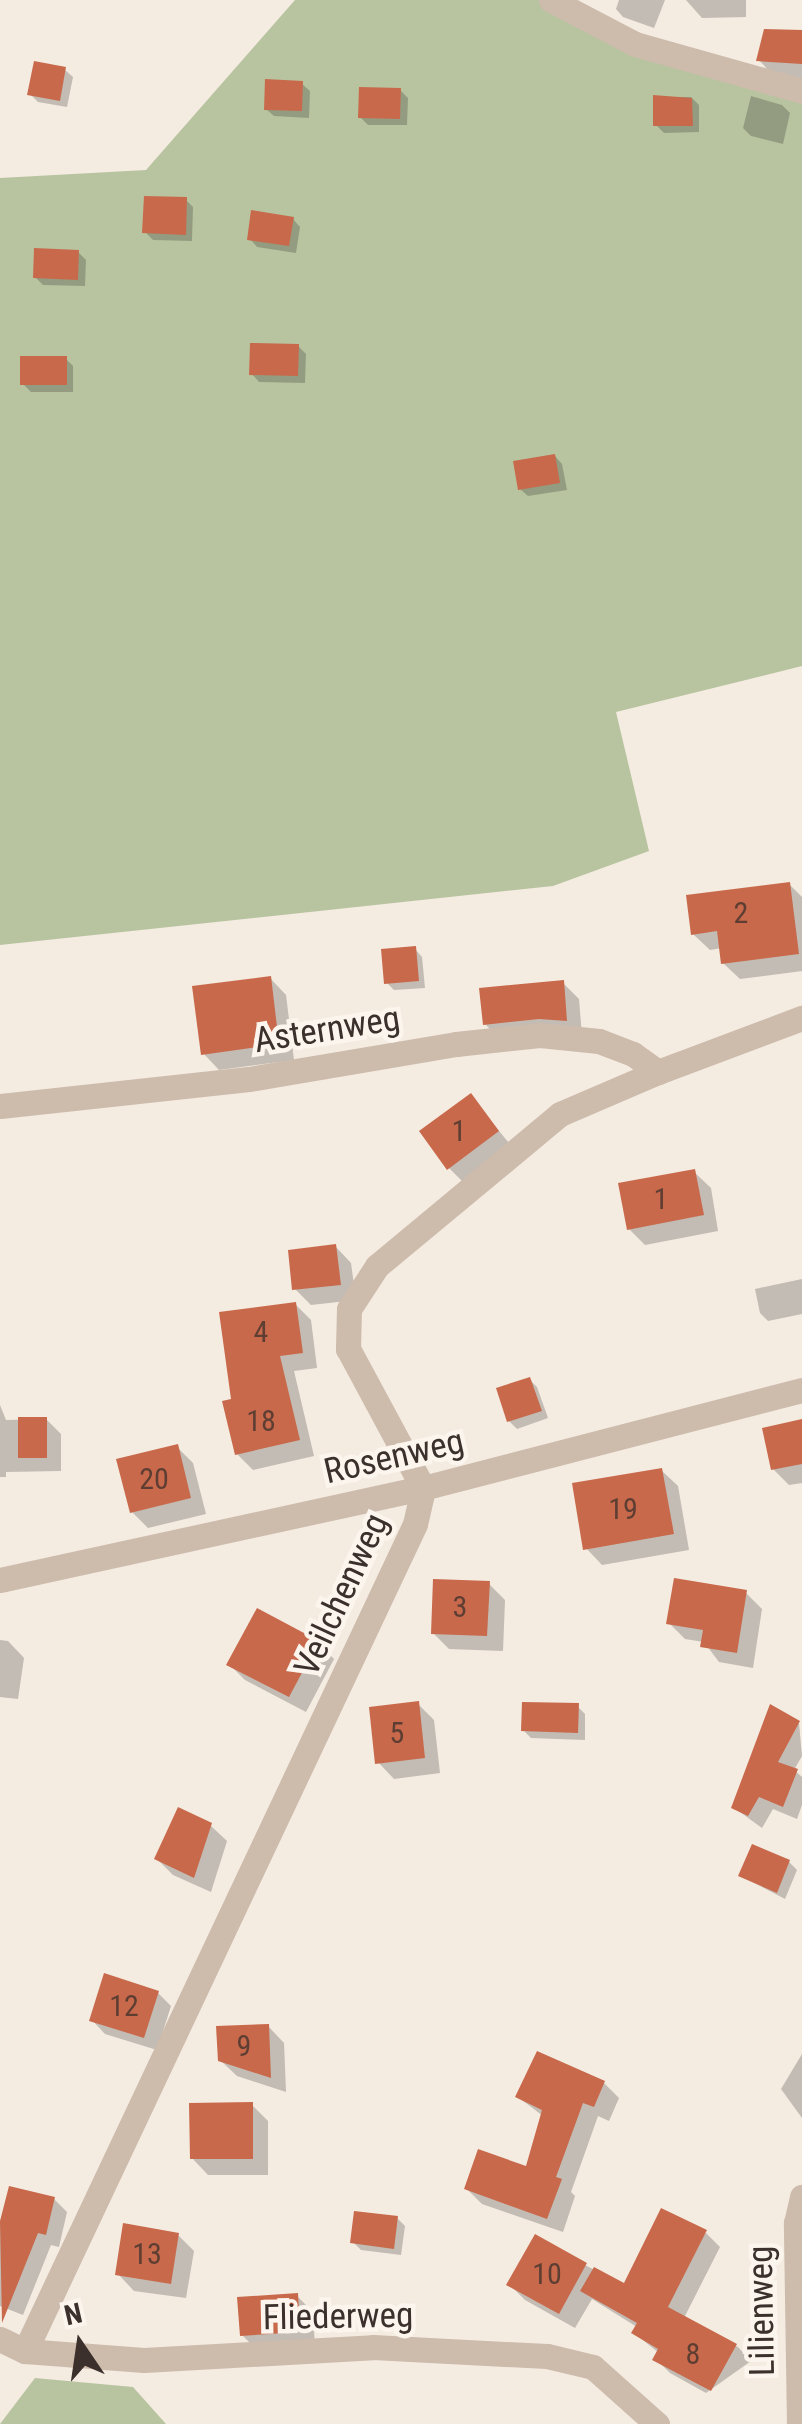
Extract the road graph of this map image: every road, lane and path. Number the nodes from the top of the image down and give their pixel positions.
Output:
1 (551, 0) edge
2 (802, 90) edge
3 (802, 1018) edge
4 (658, 1072) junction
5 (0, 1106) edge
6 (802, 1390) edge
7 (423, 1488) junction
8 (0, 1580) edge
9 (802, 2197) edge
10 (0, 2339) edge
11 (26, 2350) junction
12 (657, 2424) edge
13 (800, 2424) edge

1 - 2 street
3 - 4 street, Veilchenweg
4 - 5 street, Asternweg
4 - 7 street, Veilchenweg
6 - 7 street, Rosenweg
7 - 8 street, Rosenweg
7 - 11 street, Veilchenweg
9 - 13 street, Lilienweg
10 - 11 street, Fliederweg
11 - 12 street, Fliederweg

